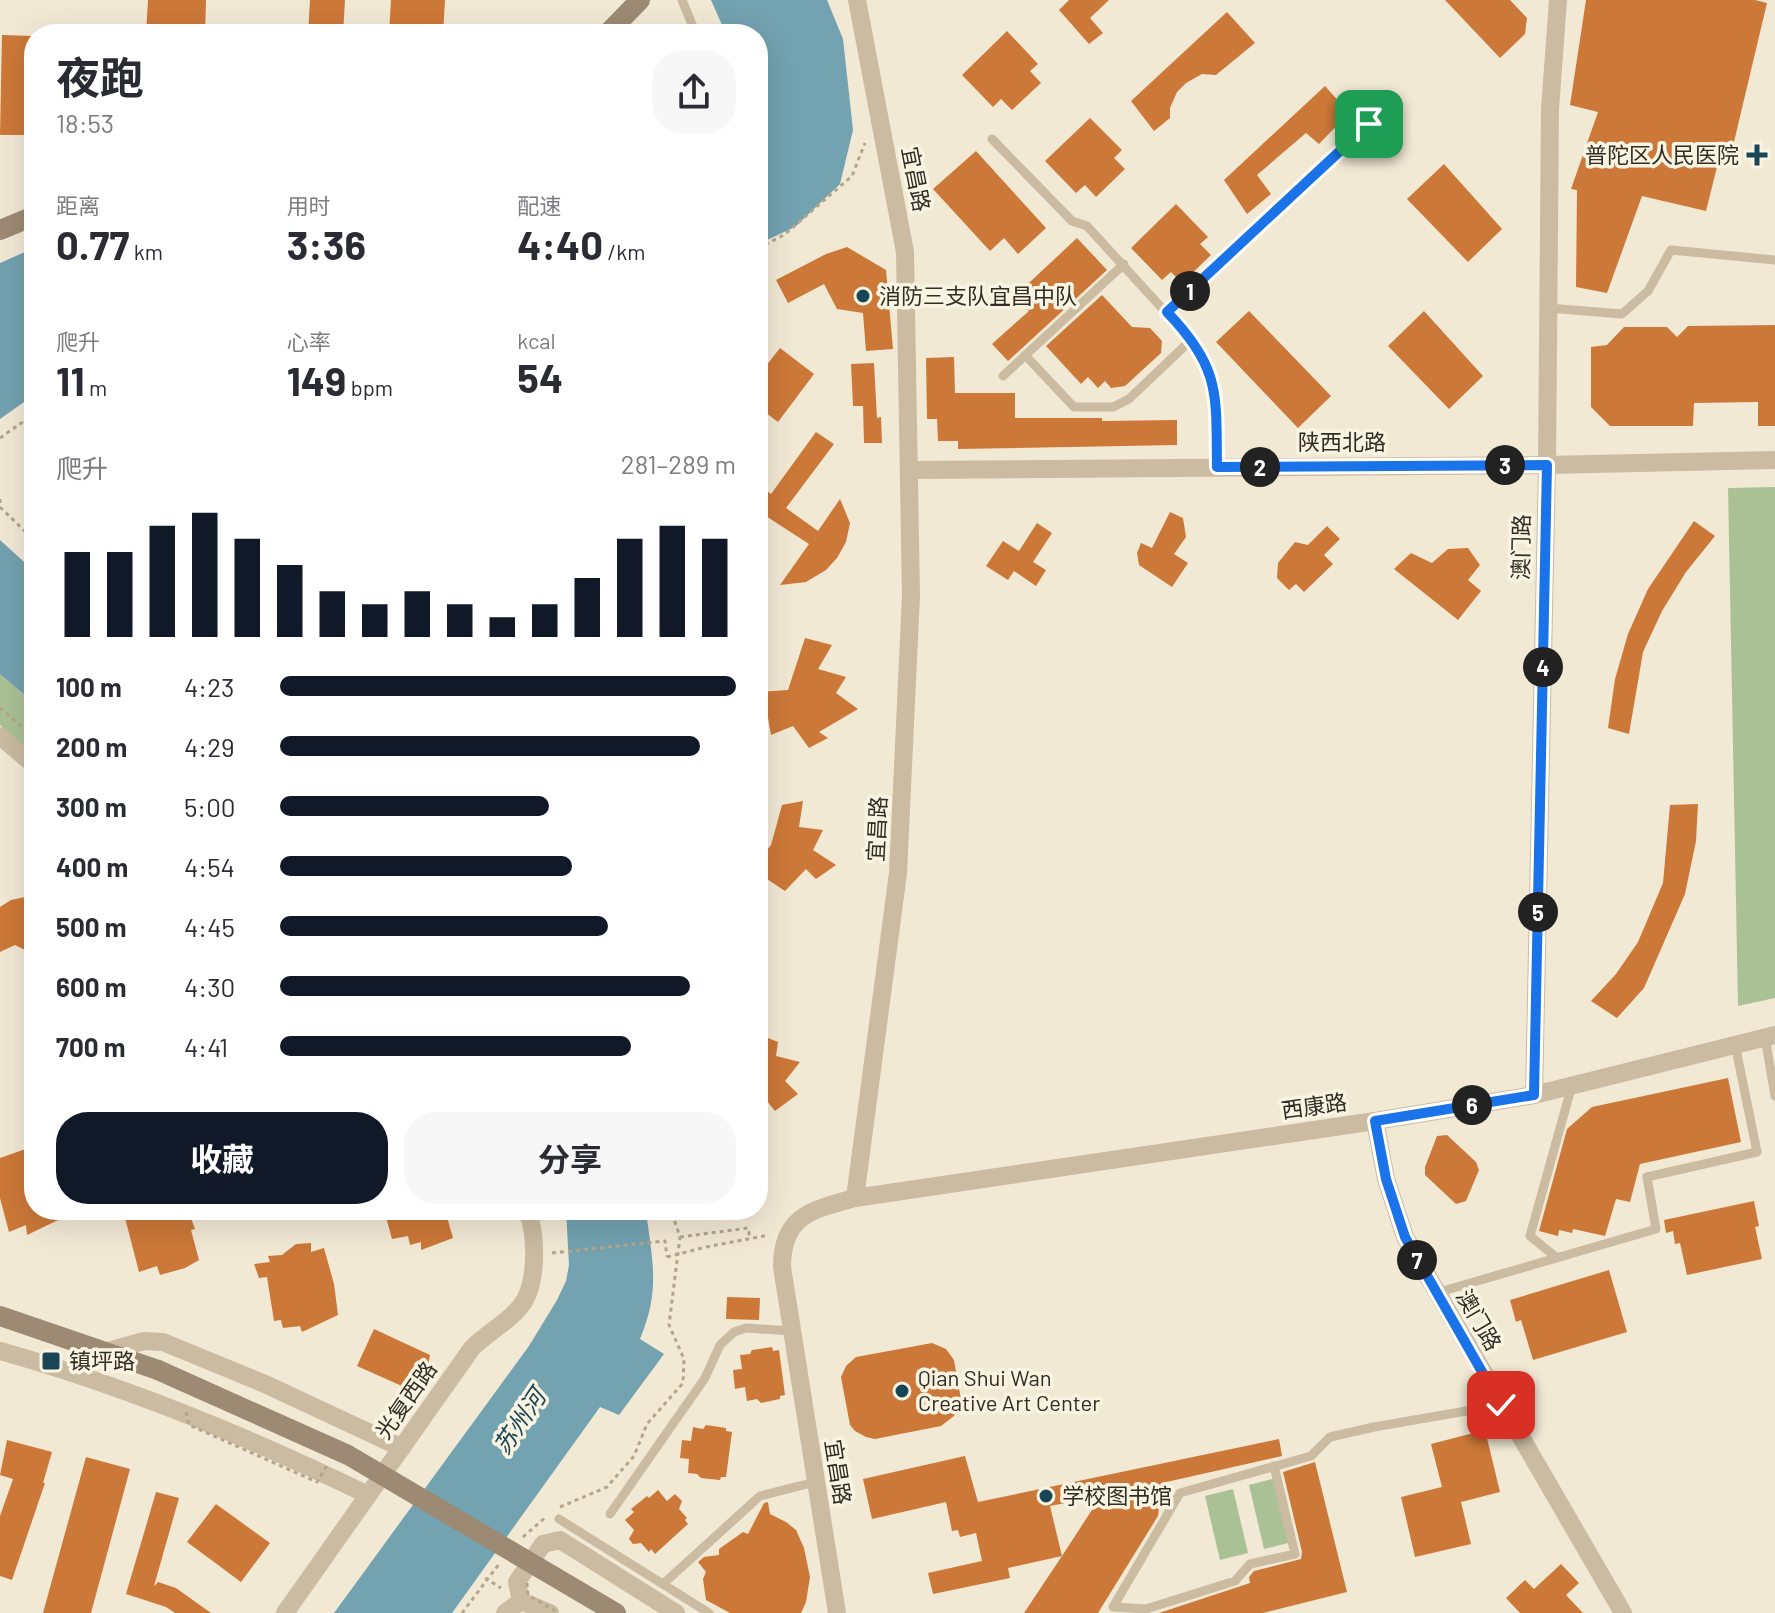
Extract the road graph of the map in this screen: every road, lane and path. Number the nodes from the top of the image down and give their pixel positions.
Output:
1 (640, 0) edge
2 (682, 0) edge
3 (857, 0) edge
4 (1558, 0) edge
5 (617, 24) edge
6 (692, 24) edge
7 (878, 110) junction
8 (1369, 124) dead end
9 (992, 139) dead end
10 (24, 220) edge
11 (0, 230) edge
12 (768, 243) edge
13 (1775, 260) edge
14 (1124, 264) junction
15 (1548, 308) junction
16 (1167, 312) junction
17 (1192, 339) junction
18 (1025, 355) junction
19 (1003, 376) dead end
20 (24, 421) edge
21 (0, 438) edge
22 (1775, 460) edge
23 (1547, 465) junction
24 (1217, 467) junction
25 (909, 470) junction
26 (0, 499) edge
27 (24, 530) edge
28 (0, 708) edge
29 (24, 728) edge
30 (0, 736) edge
31 (24, 756) edge
32 (1770, 1036) edge
33 (1735, 1044) junction
34 (1572, 1085) junction
35 (1534, 1095) junction
36 (1775, 1096) edge
37 (1375, 1121) junction
38 (855, 1198) junction
39 (529, 1220) edge
40 (674, 1220) edge
41 (788, 1231) junction
42 (680, 1237) junction
43 (750, 1239) junction
44 (552, 1253) dead end
45 (1557, 1258) junction
46 (1436, 1293) junction
47 (0, 1316) edge
48 (791, 1331) junction
49 (0, 1351) edge
50 (108, 1351) junction
51 (1501, 1405) junction
52 (186, 1412) junction
53 (402, 1448) junction
54 (336, 1450) junction
55 (1274, 1466) junction
56 (815, 1482) junction
57 (368, 1495) junction
58 (610, 1514) dead end
59 (559, 1519) dead end
60 (515, 1554) junction
61 (663, 1584) junction
62 (521, 1601) junction
63 (285, 1613) edge
64 (462, 1613) edge
65 (505, 1613) edge
66 (550, 1613) edge
67 (559, 1613) edge
68 (616, 1613) edge
69 (676, 1613) edge
70 (709, 1613) edge
71 (837, 1613) edge
72 (1623, 1613) edge

1 - 5 main road
2 - 6 lane
3 - 7 street, 宜昌路
4 - 15 street, 澳门路
7 - 12 path
7 - 25 street, 宜昌路
8 - 16 lane
9 - 14 lane
10 - 11 main road
13 - 15 lane
14 - 16 lane
14 - 18 lane
15 - 23 street, 澳门路
16 - 17 lane
17 - 18 lane
17 - 24 lane
18 - 19 lane
20 - 21 path
22 - 23 street, 陕西北路
23 - 24 street, 陕西北路
23 - 35 street, 澳门路
24 - 25 street, 陕西北路
25 - 38 street, 宜昌路
26 - 27 path
28 - 29 path
30 - 31 street
32 - 33 street, 西康路
32 - 36 lane
33 - 34 street, 西康路
33 - 45 lane
34 - 35 street, 西康路
34 - 45 lane
35 - 37 street, 西康路
37 - 38 street, 西康路
37 - 46 street, 澳门路
38 - 41 street
39 - 53 street, 光复西路
40 - 42 path
41 - 43 path
41 - 48 street, 宜昌路
42 - 43 path
42 - 60 path
43 - 44 path, bridge
45 - 46 lane
46 - 51 street, 澳门路
47 - 50 main road
48 - 56 street, 宜昌路
48 - 58 lane
49 - 52 street
50 - 53 street
50 - 54 main road, bridge
51 - 55 lane
51 - 72 street, 澳门路
52 - 54 path, bridge
52 - 57 street
53 - 57 street, 光复西路
54 - 60 main road, bridge
55 - 55 lane
56 - 61 lane
56 - 71 street, 宜昌路
57 - 63 street, 光复西路
59 - 61 lane
60 - 64 path
60 - 67 path, bridge
60 - 68 main road, bridge
61 - 70 lane
62 - 65 street
62 - 66 street
62 - 69 street

